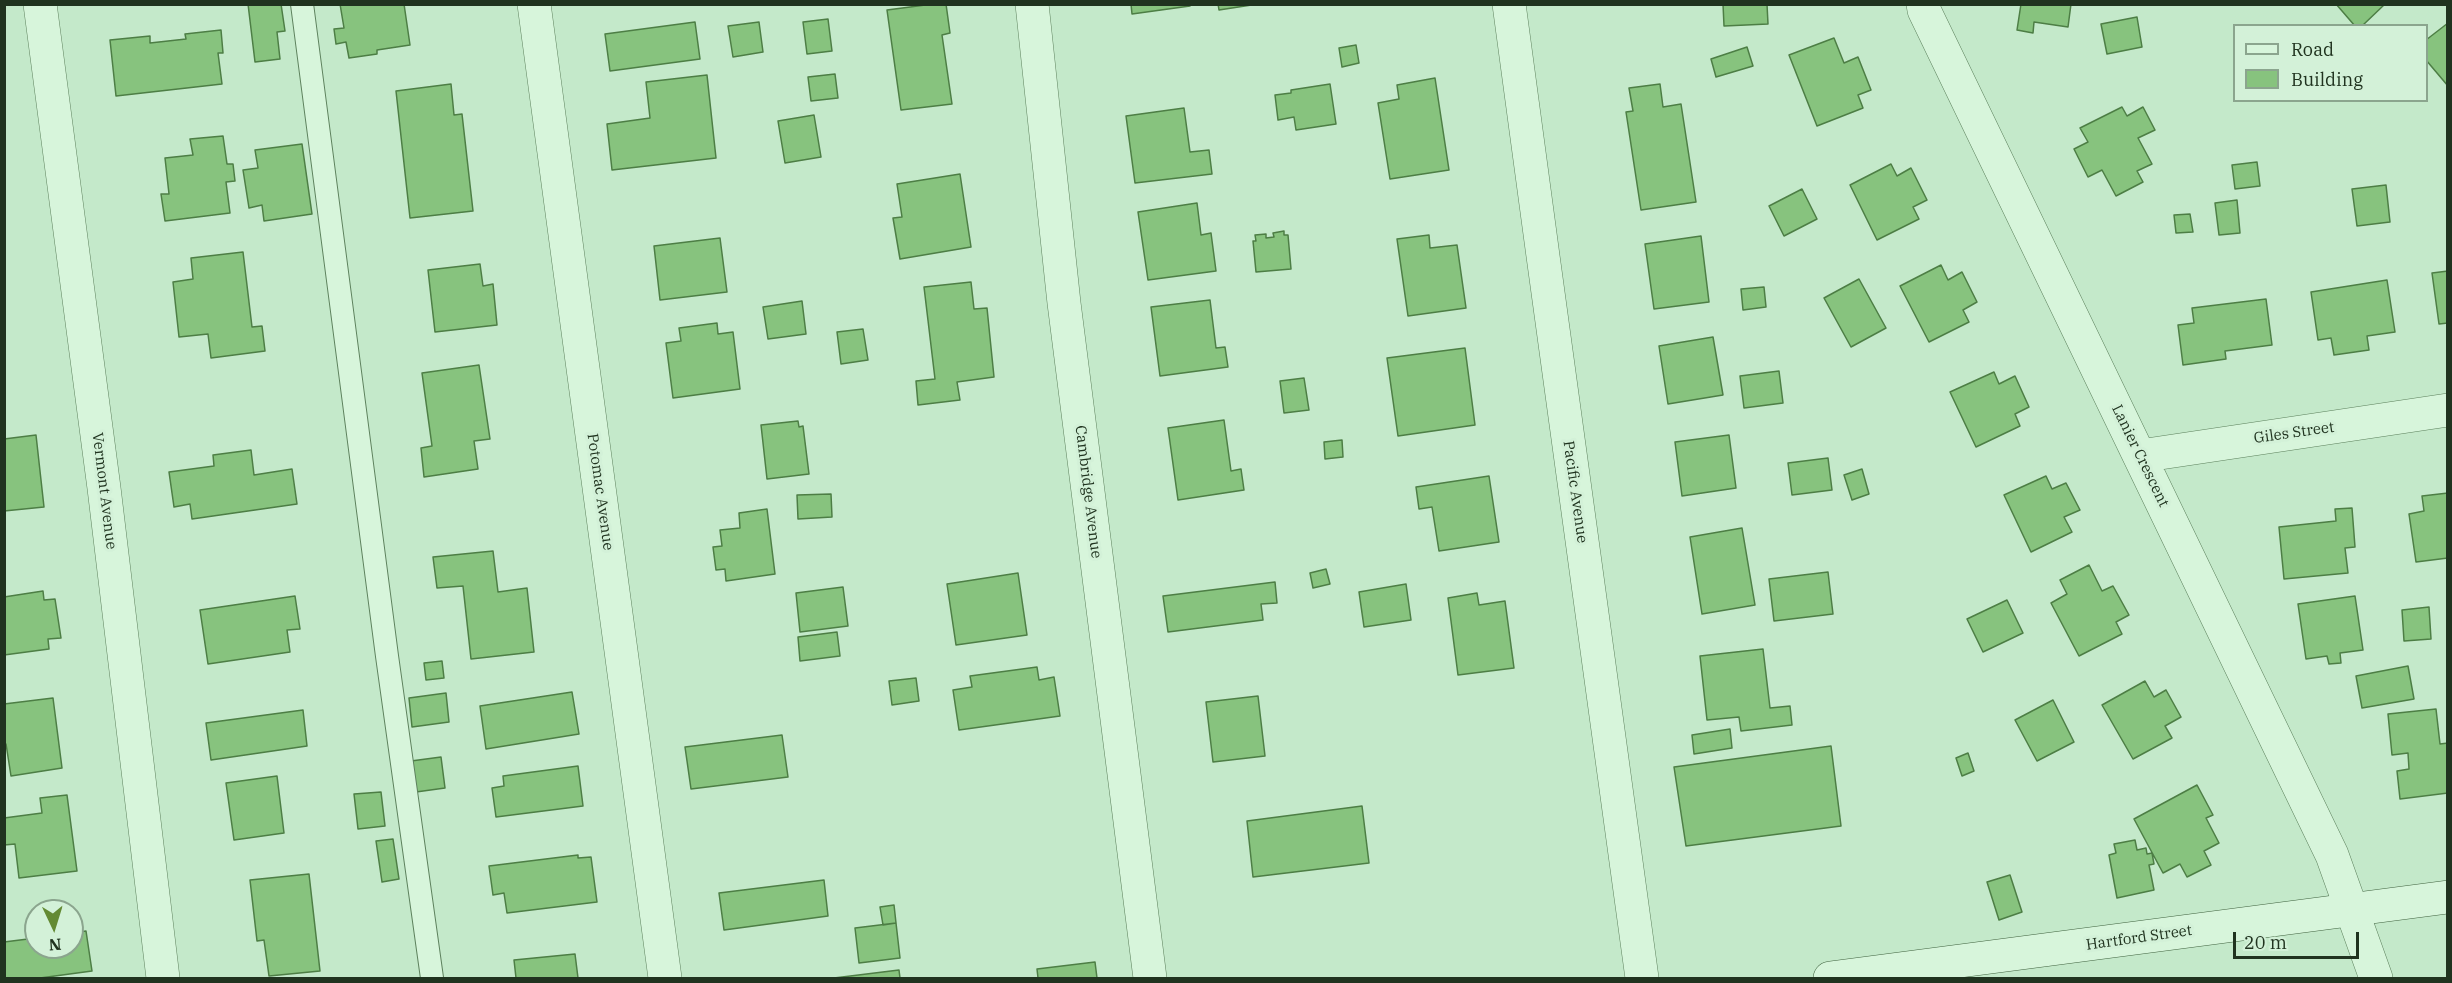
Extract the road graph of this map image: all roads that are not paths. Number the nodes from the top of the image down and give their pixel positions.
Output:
1 (40, 4) edge
2 (302, 4) edge
3 (534, 4) edge
4 (1032, 4) edge
5 (1509, 4) edge
6 (1923, 4) edge
7 (2448, 410) edge
8 (2140, 456) junction
9 (2448, 897) edge
10 (2351, 910) junction
11 (164, 978) edge
12 (432, 978) edge
13 (665, 978) edge
14 (1150, 978) edge
15 (1642, 978) edge
16 (1830, 978) edge
17 (2376, 978) edge

1 - 11 street, Vermont Avenue
2 - 12 lane
3 - 13 street, Potomac Avenue
4 - 14 street, Cambridge Avenue
5 - 15 street, Pacific Avenue
6 - 8 street, Lanier Crescent
7 - 8 street, Giles Street
8 - 10 street, Lanier Crescent
9 - 10 street, Hartford Street
10 - 16 street, Hartford Street
10 - 17 street, Lanier Crescent

